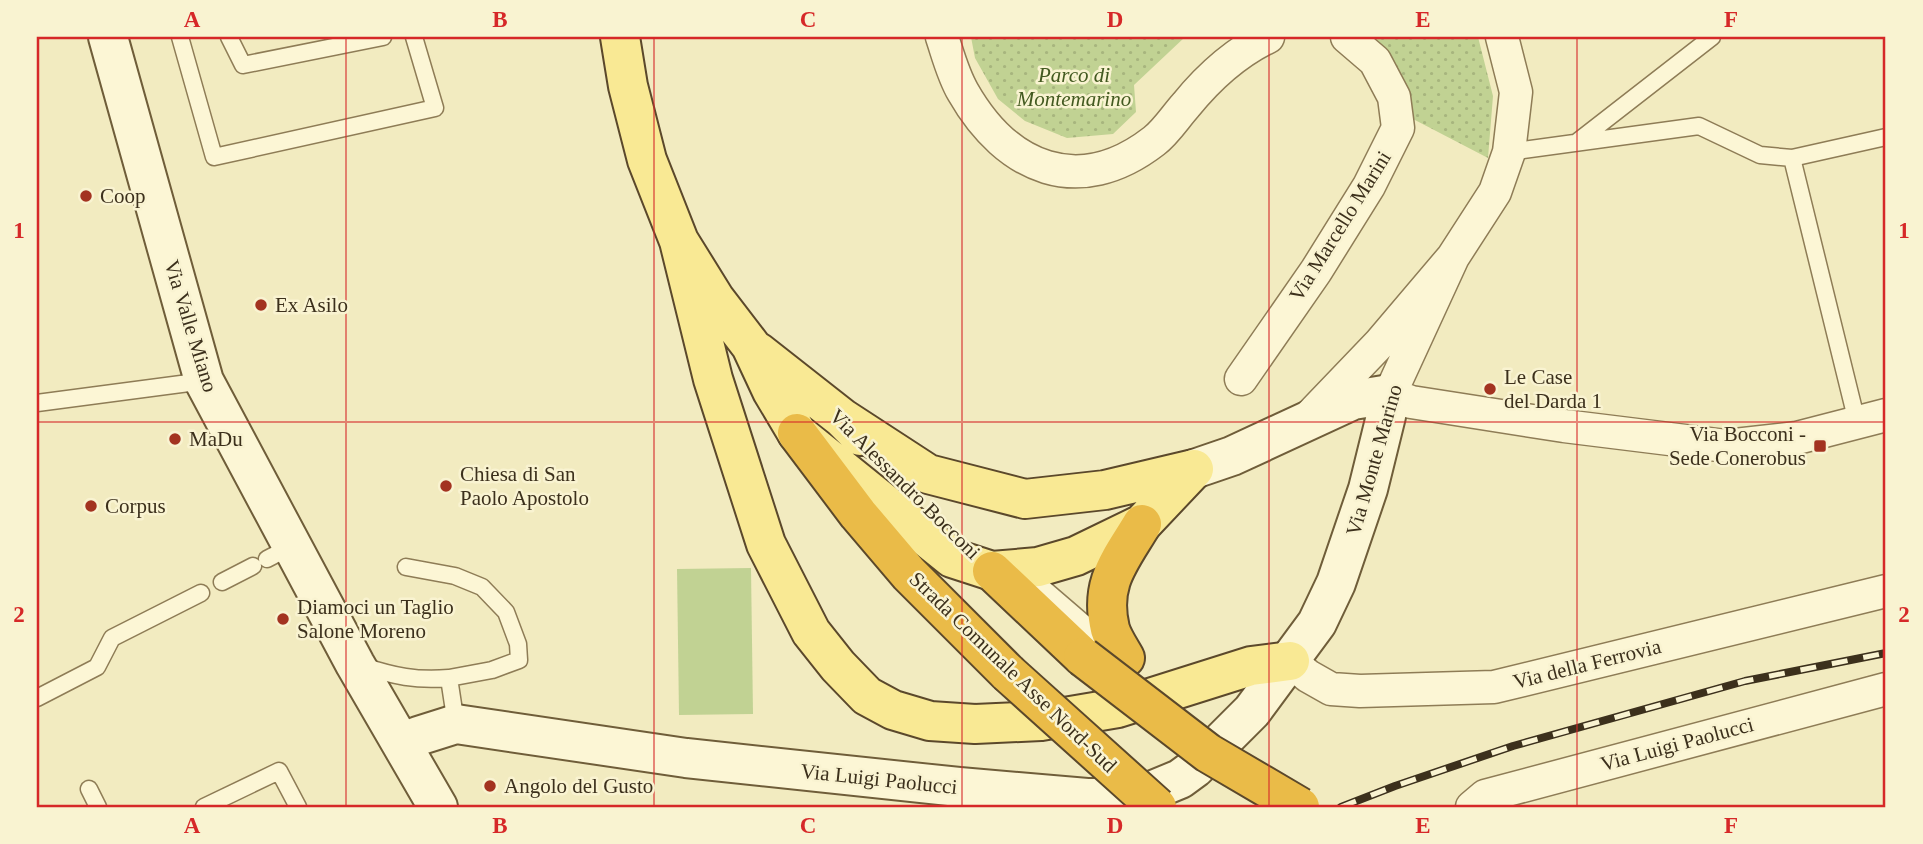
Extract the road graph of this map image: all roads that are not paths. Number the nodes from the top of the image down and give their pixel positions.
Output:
1 (108, 37) edge
2 (180, 37) edge
3 (229, 37) edge
4 (383, 37) edge
5 (414, 37) edge
6 (620, 37) edge
7 (942, 37) edge
8 (1268, 37) edge
9 (1347, 37) edge
10 (1502, 37) edge
11 (1712, 37) edge
12 (1886, 137) edge
13 (1575, 143) junction
14 (1509, 152) junction
15 (1792, 158) junction
16 (679, 240) junction
17 (1453, 257) junction
18 (751, 346) junction
19 (1241, 379) dead end
20 (204, 382) junction
21 (1390, 394) junction
22 (37, 402) edge
23 (842, 418) junction
24 (1872, 418) edge
25 (1305, 421) junction
26 (797, 433) junction
27 (1194, 469) junction
28 (1142, 524) junction
29 (271, 557) junction
30 (405, 567) dead end
31 (992, 571) junction
32 (222, 582) dead end
33 (1886, 591) edge
34 (201, 593) dead end
35 (347, 649) junction
36 (1125, 658) junction
37 (1290, 661) junction
38 (449, 678) junction
39 (1886, 689) edge
40 (37, 698) edge
41 (456, 724) junction
42 (404, 747) junction
43 (1208, 753) junction
44 (89, 789) dead end
45 (98, 807) edge
46 (204, 807) edge
47 (298, 807) edge
48 (438, 807) edge
49 (1157, 807) edge
50 (1300, 807) edge
51 (1472, 807) edge

1 - 20 street, Via Valle Miano
2 - 5 lane
3 - 4 lane
6 - 16 main road, Via Alessandro Bocconi
7 - 8 street
9 - 19 street, Via Marcello Marini
10 - 14 street, Via Monte Marino
11 - 13 lane
12 - 15 lane
13 - 14 lane
13 - 15 lane
14 - 17 street, Via Monte Marino
15 - 24 lane
16 - 18 main road, Via Alessandro Bocconi
16 - 37 main road
17 - 21 street, Via Monte Marino
17 - 25 street, Via Monte Marino
18 - 23 main road, Via Alessandro Bocconi
18 - 26 main road, Via Alessandro Bocconi
20 - 22 lane
20 - 29 street, Via Valle Miano
21 - 24 street
21 - 25 street
21 - 37 street, Via Monte Marino
23 - 27 main road
23 - 31 main road, Via Alessandro Bocconi
25 - 27 street
26 - 31 main road
26 - 49 highway, Strada Comunale Asse Nord-Sud, bridge
27 - 28 main road
28 - 31 main road
28 - 36 highway
29 - 32 lane
29 - 35 street, Via Valle Miano
30 - 38 lane
31 - 36 lane
31 - 43 highway, bridge
33 - 37 street, Via della Ferrovia
34 - 40 lane
35 - 38 lane
35 - 42 street, Via Valle Miano
36 - 43 highway, bridge
37 - 41 street, Via Luigi Paolucci
38 - 41 lane
39 - 51 street, Via Luigi Paolucci
41 - 42 street
42 - 48 street, Via Valle Miano
43 - 50 highway, bridge
44 - 45 lane
46 - 47 lane

